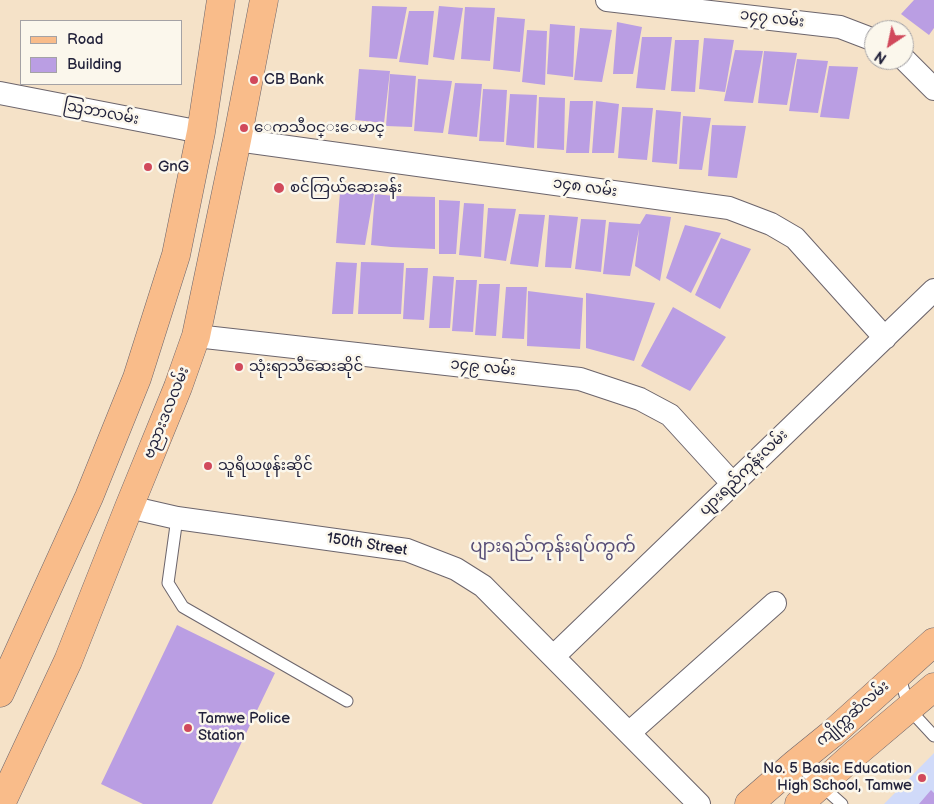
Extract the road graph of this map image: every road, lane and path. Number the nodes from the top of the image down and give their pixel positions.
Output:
1 (221, 0) edge
2 (264, 0) edge
3 (607, 0) edge
4 (864, 36) edge
5 (914, 69) edge
6 (934, 89) edge
7 (0, 93) edge
8 (201, 132) junction
9 (237, 140) junction
10 (934, 290) edge
11 (196, 336) junction
12 (885, 338) junction
13 (733, 484) junction
14 (129, 507) junction
15 (177, 518) junction
16 (775, 603) dead end
17 (934, 642) edge
18 (554, 656) junction
19 (900, 674) junction
20 (934, 687) edge
21 (0, 693) edge
22 (347, 701) dead end
23 (909, 709) junction
24 (630, 733) junction
25 (934, 736) edge
26 (796, 763) junction
27 (820, 785) junction
28 (1, 804) edge
29 (699, 804) edge
30 (749, 804) edge
31 (799, 804) edge
32 (842, 804) edge

1 - 8 main road
2 - 9 main road, ဗညားဒလလမ်း
3 - 4 street, ၁၄၇ လမ်း
5 - 6 street
7 - 8 street, ဩဘာလမ်း
8 - 21 main road
9 - 11 main road, ဗညားဒလလမ်း
9 - 12 street, ၁၄၈ လမ်း
10 - 12 street, ပျားရည်ကုန်းလမ်း
11 - 13 street, ၁၄၉ လမ်း
11 - 14 main road, ဗညားဒလလမ်း
12 - 13 street, ပျားရည်ကုန်းလမ်း
13 - 18 street, ပျားရည်ကုန်းလမ်း
14 - 15 street, 150th Street
14 - 28 main road, ဗညားဒလလမ်း
15 - 18 street, 150th Street
15 - 22 lane
16 - 24 street
17 - 19 main road, ကျိုက္ကဆံလမ်း
18 - 24 street, 150th Street
19 - 23 lane
19 - 26 main road, ကျိုက္ကဆံလမ်း
20 - 23 main road
23 - 25 lane
23 - 27 main road
24 - 29 street, 150th Street
26 - 27 lane
26 - 30 main road, ကျိုက္ကဆံလမ်း
27 - 31 main road
27 - 32 lane

